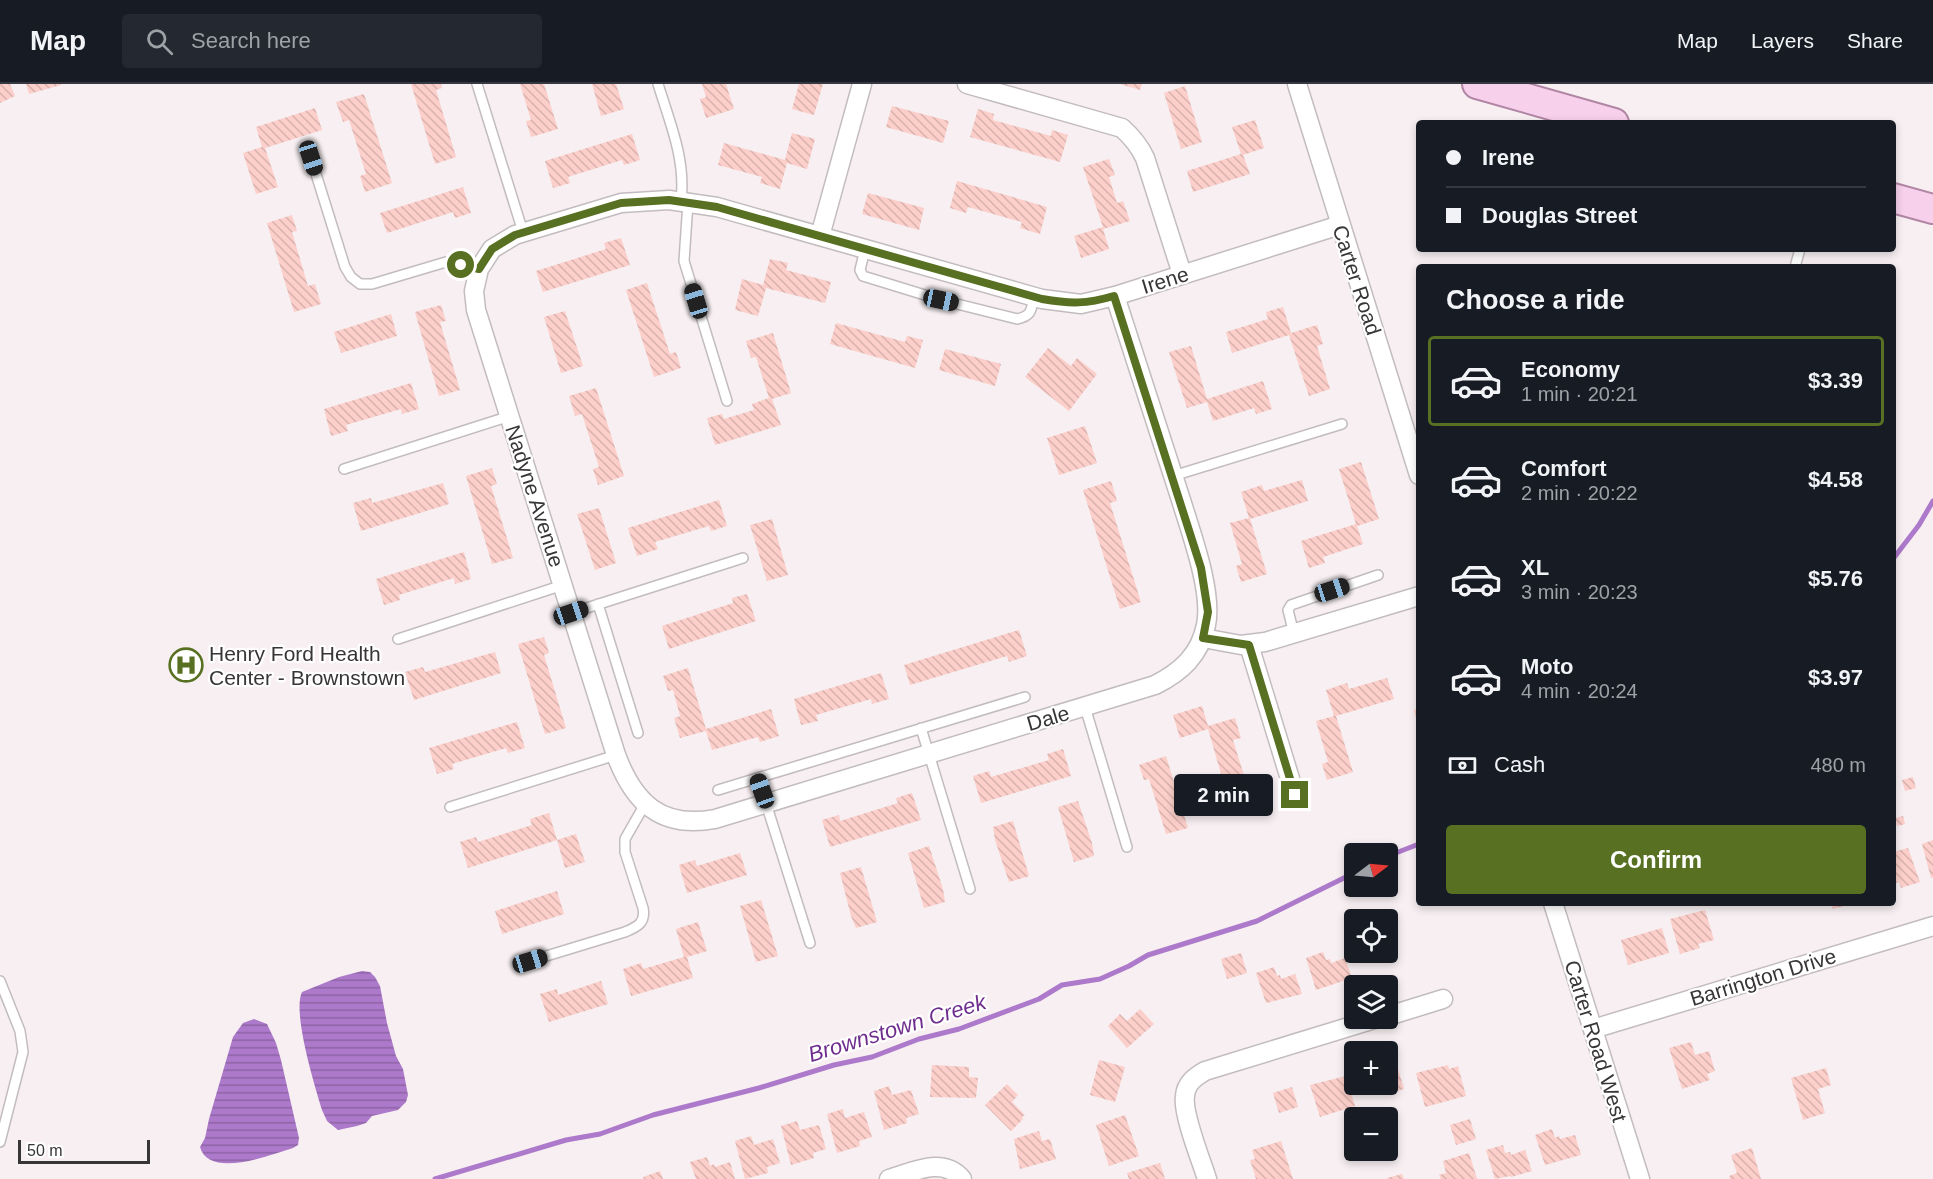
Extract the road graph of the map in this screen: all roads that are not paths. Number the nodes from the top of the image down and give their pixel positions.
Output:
1 (477, 84) edge
2 (658, 84) edge
3 (862, 84) edge
4 (967, 84) edge
5 (1297, 84) edge
6 (1477, 84) edge
7 (1598, 120) edge
8 (311, 158) dead end
9 (1896, 199) edge
10 (684, 201) junction
11 (1933, 209) edge
12 (1340, 225) junction
13 (523, 232) junction
14 (820, 237) junction
15 (865, 249) junction
16 (479, 269) junction
17 (1182, 274) junction
18 (1114, 296) junction
19 (1035, 297) junction
20 (727, 401) dead end
21 (510, 416) junction
22 (1342, 424) dead end
23 (1416, 466) edge
24 (344, 469) dead end
25 (1173, 476) junction
26 (743, 558) dead end
27 (1378, 575) dead end
28 (563, 585) junction
29 (1416, 597) edge
30 (598, 604) junction
31 (571, 613) junction
32 (1294, 634) junction
33 (1203, 638) junction
34 (398, 639) dead end
35 (1249, 645) junction
36 (1025, 697) dead end
37 (1085, 707) junction
38 (921, 728) junction
39 (638, 733) dead end
40 (929, 753) junction
41 (616, 755) junction
42 (758, 778) junction
43 (718, 790) dead end
44 (1295, 795) dead end
45 (767, 803) junction
46 (450, 807) dead end
47 (652, 808) junction
48 (1127, 847) dead end
49 (970, 889) dead end
50 (1554, 906) edge
51 (1933, 926) edge
52 (810, 943) dead end
53 (530, 961) dead end
54 (0, 981) edge
55 (1443, 999) dead end
56 (1398, 1013) edge
57 (1344, 1028) edge
58 (1593, 1029) junction
59 (0, 1142) edge
60 (958, 1174) edge
61 (889, 1179) edge
62 (1207, 1179) edge
63 (1640, 1179) edge

1 - 13 lane
2 - 10 lane
3 - 14 street
4 - 17 street
5 - 12 street, Carter Road
6 - 7 main road
8 - 16 lane
9 - 11 main road
10 - 13 street, Irene
10 - 14 street, Irene
10 - 20 lane
12 - 17 street, Irene
12 - 23 street, Carter Road
13 - 16 street, Irene
14 - 15 street, Irene
15 - 19 street, Irene
15 - 19 lane
16 - 21 street, Nadyne Avenue
17 - 18 street, Irene
18 - 19 street, Irene
18 - 25 street
21 - 24 lane
21 - 28 street, Nadyne Avenue
22 - 25 lane
25 - 33 street
26 - 30 lane
27 - 32 lane
28 - 31 street, Nadyne Avenue
28 - 34 lane
29 - 32 street
30 - 31 lane
30 - 39 lane
31 - 41 street, Nadyne Avenue
32 - 35 street
33 - 35 street
33 - 37 street, Dale
35 - 44 street
36 - 38 lane
37 - 40 street, Dale
37 - 48 lane
38 - 40 lane
38 - 42 lane
40 - 45 street, Dale
40 - 49 lane
41 - 46 lane
41 - 47 street, Nadyne Avenue
42 - 43 lane
42 - 45 lane
45 - 47 street, Dale
45 - 52 lane
47 - 53 lane
50 - 58 street, Carter Road West
51 - 58 street, Barrington Drive
54 - 59 lane
55 - 56 street
57 - 62 street
58 - 63 street, Carter Road West
60 - 61 street

